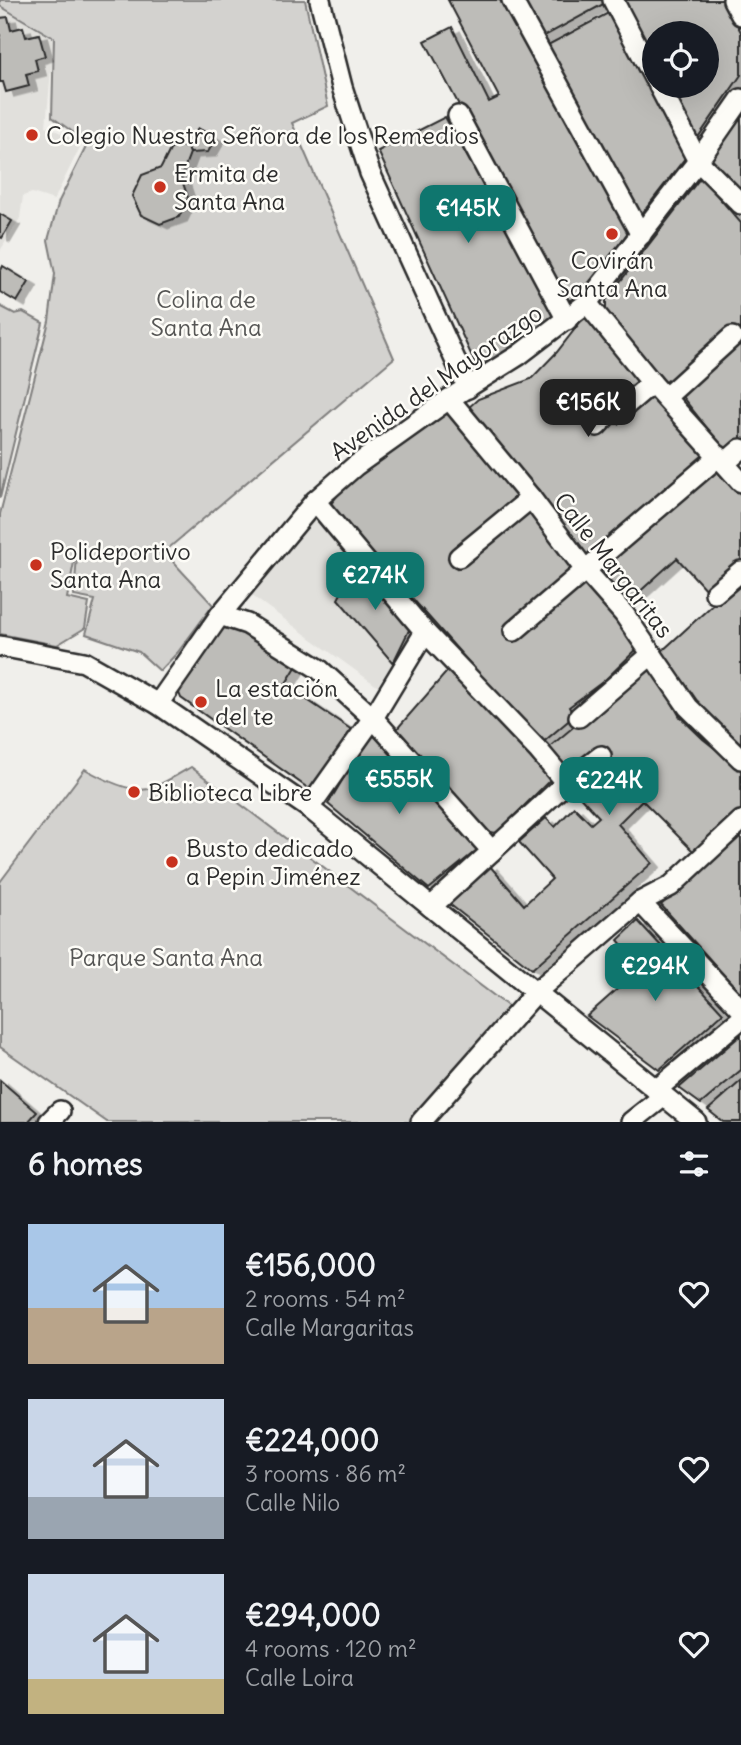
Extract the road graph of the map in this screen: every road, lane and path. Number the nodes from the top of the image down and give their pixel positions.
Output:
1 (320, 0) edge
2 (512, 0) edge
3 (613, 0) edge
4 (733, 0) edge
5 (741, 15) edge
6 (642, 55) edge
7 (665, 98) edge
8 (741, 99) edge
9 (458, 116) dead end
10 (698, 161) junction
11 (741, 204) edge
12 (641, 235) junction
13 (587, 303) junction
14 (567, 320) junction
15 (732, 337) dead end
16 (468, 388) junction
17 (659, 390) junction
18 (449, 399) junction
19 (597, 426) dead end
20 (741, 449) edge
21 (722, 460) junction
22 (741, 482) edge
23 (531, 498) junction
24 (316, 501) junction
25 (459, 557) dead end
26 (741, 571) edge
27 (586, 572) junction
28 (715, 593) dead end
29 (220, 615) junction
30 (514, 631) dead end
31 (425, 632) junction
32 (0, 646) edge
33 (652, 654) junction
34 (158, 704) junction
35 (579, 717) dead end
36 (373, 718) junction
37 (601, 756) dead end
38 (741, 759) edge
39 (566, 783) junction
40 (309, 808) junction
41 (741, 821) edge
42 (492, 851) junction
43 (640, 902) junction
44 (431, 907) junction
45 (536, 992) junction
46 (741, 1009) edge
47 (741, 1018) edge
48 (660, 1093) junction
49 (421, 1122) edge
50 (631, 1122) edge
51 (696, 1122) edge

1 - 16 street
2 - 12 street
3 - 6 street
4 - 5 street
7 - 10 street
8 - 10 street, Avenida del Mayorazgo
9 - 14 street
10 - 11 street
10 - 12 street, Avenida del Mayorazgo
12 - 13 street, Avenida del Mayorazgo
13 - 14 street, Avenida del Mayorazgo
13 - 17 street
14 - 16 street, Avenida del Mayorazgo
15 - 17 street
16 - 18 street, Avenida del Mayorazgo
17 - 19 street
17 - 21 street
18 - 23 street, Calle Margaritas
18 - 24 street, Avenida del Mayorazgo
20 - 21 street
21 - 22 street
21 - 27 street
23 - 25 street
23 - 27 street, Calle Margaritas
24 - 29 street, Avenida del Mayorazgo
24 - 31 street
26 - 28 street
27 - 30 street
27 - 33 street, Calle Margaritas
29 - 34 street, Avenida del Mayorazgo
29 - 36 street
31 - 36 street
31 - 39 street
32 - 34 street
33 - 35 street
33 - 38 street, Calle Margaritas
34 - 40 street
36 - 40 street
36 - 42 street
37 - 39 street
39 - 42 street
40 - 44 street
41 - 43 street
42 - 44 street
43 - 45 street
43 - 46 street
44 - 45 street
45 - 48 street
45 - 49 street
47 - 48 street
48 - 50 street
48 - 51 street

